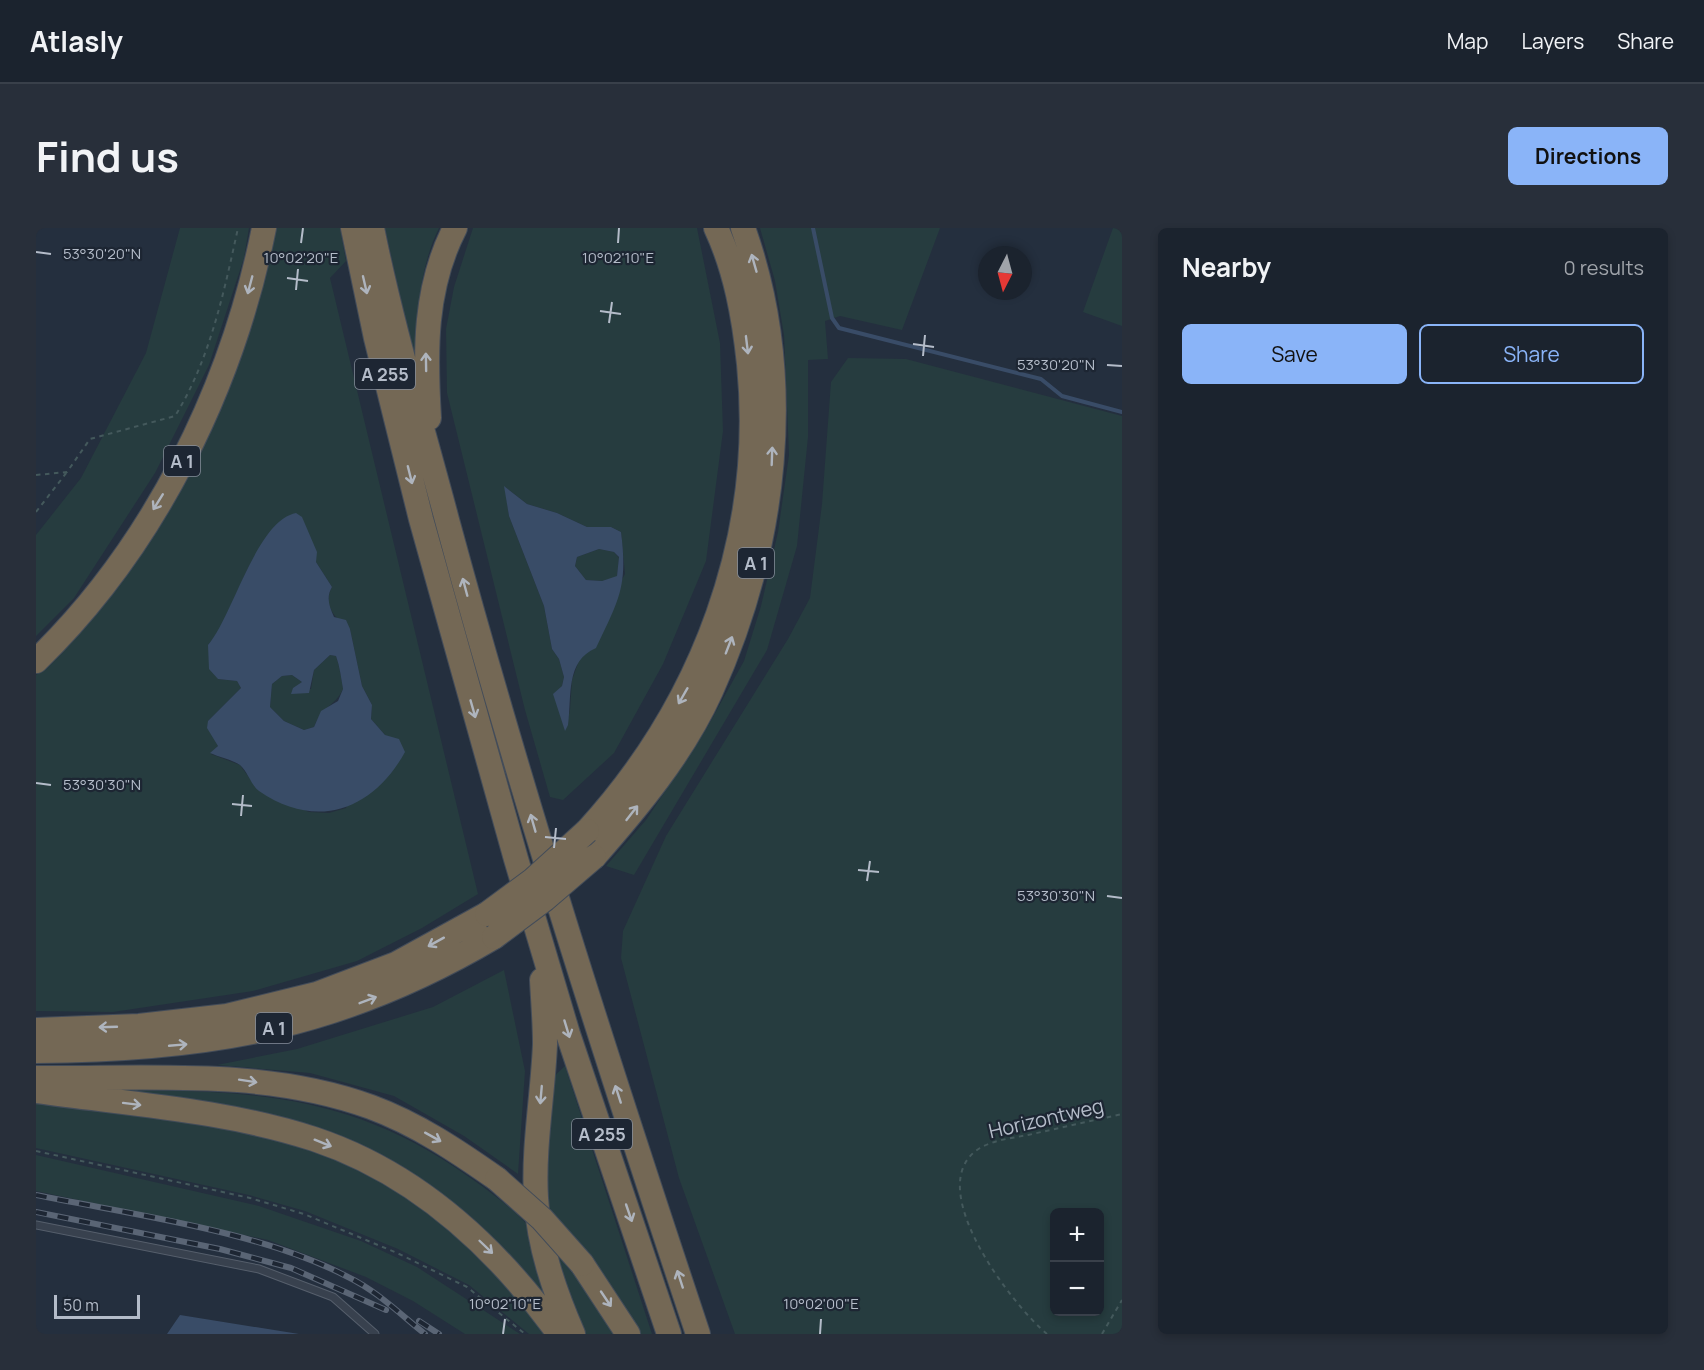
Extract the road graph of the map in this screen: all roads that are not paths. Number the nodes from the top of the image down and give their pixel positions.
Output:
1 (264, 228) edge
2 (353, 228) edge
3 (372, 228) edge
4 (456, 228) edge
5 (716, 228) edge
6 (743, 228) edge
7 (432, 462) junction
8 (36, 661) edge
9 (538, 932) junction
10 (36, 1029) edge
11 (36, 1052) edge
12 (36, 1078) edge
13 (36, 1091) edge
14 (36, 1225) edge
15 (375, 1334) edge
16 (559, 1334) edge
17 (573, 1334) edge
18 (628, 1334) edge
19 (669, 1334) edge
20 (698, 1334) edge

1 -> 8 highway, A 1
2 -> 9 highway, A 255
3 - 7 highway, A 255
7 -> 4 highway
5 -> 10 highway, bridge
11 -> 6 highway, A 1, bridge
20 -> 7 highway, A 255
9 -> 17 highway
9 -> 19 highway, A 255
12 -> 18 highway, bridge
13 -> 16 highway
14 - 15 lane

